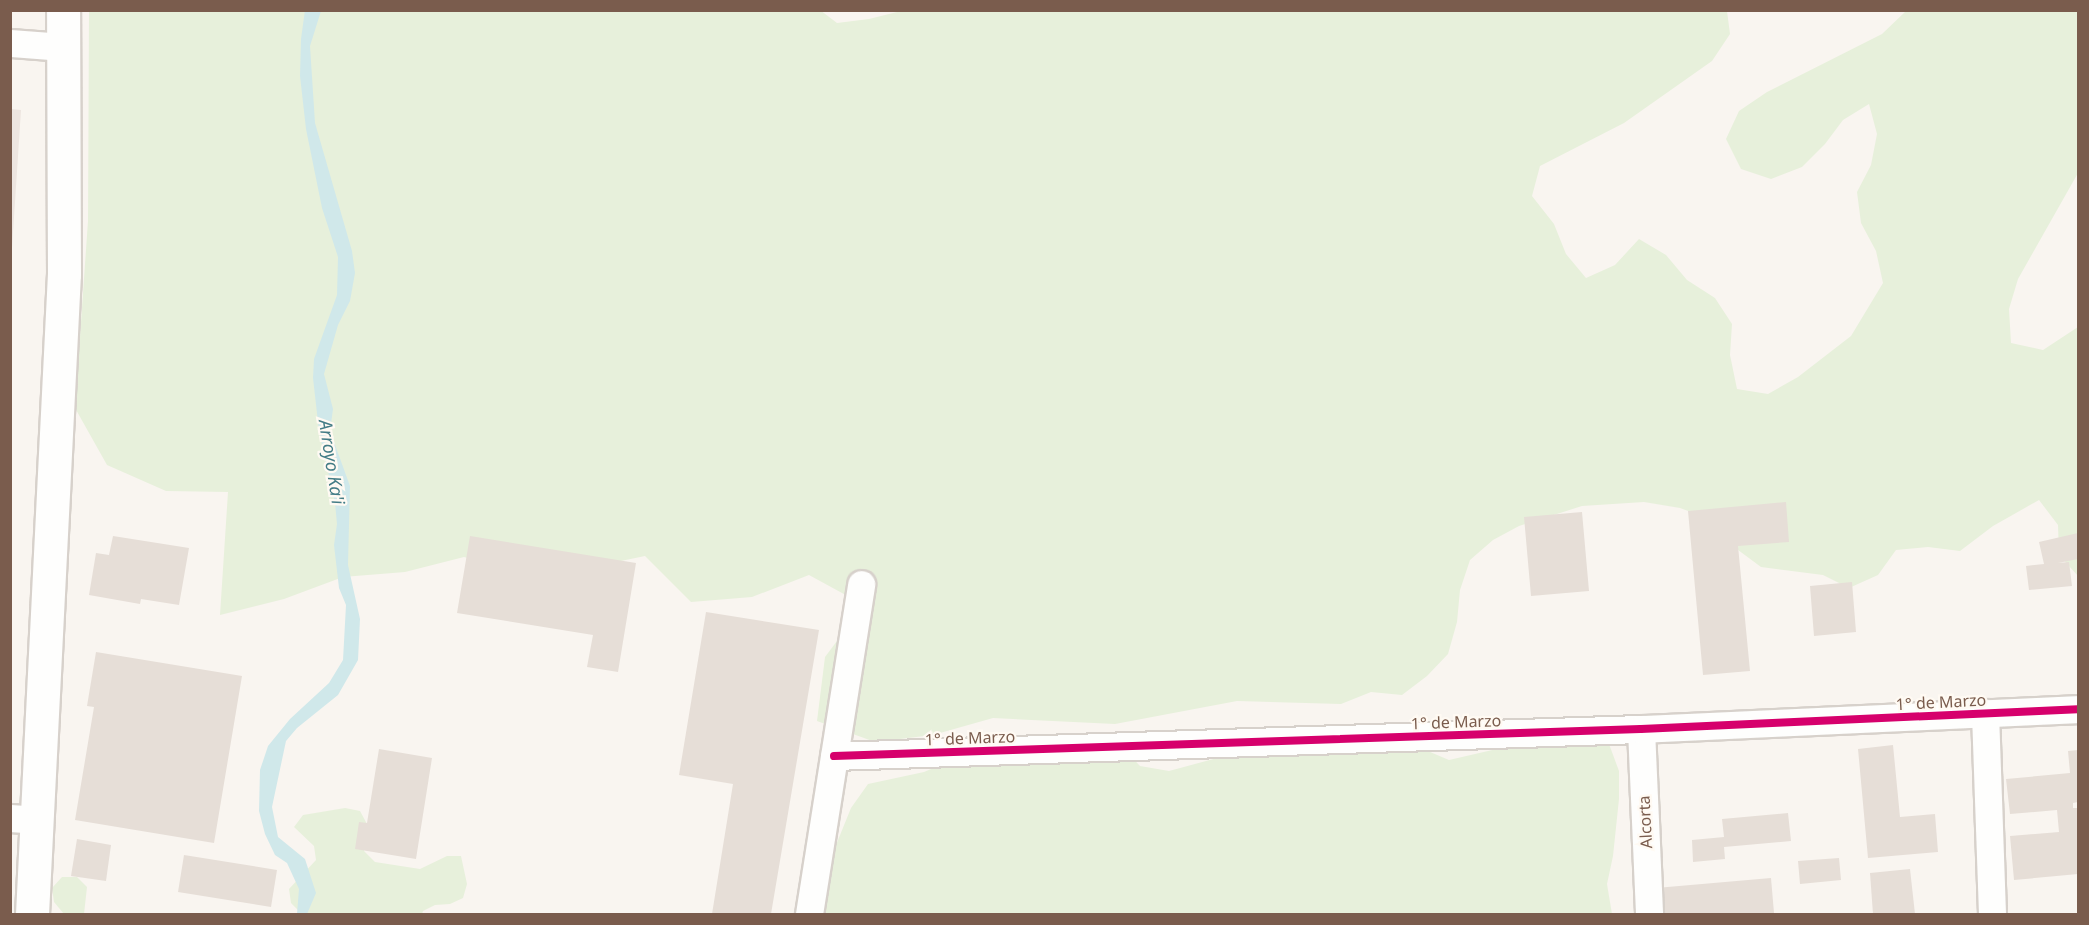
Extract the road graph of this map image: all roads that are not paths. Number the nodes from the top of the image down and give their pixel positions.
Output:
1 (63, 10) edge
2 (10, 43) edge
3 (63, 47) junction
4 (861, 585) dead end
5 (2079, 709) edge
6 (1985, 713) junction
7 (1641, 729) junction
8 (834, 756) junction
9 (24, 819) edge
10 (32, 915) edge
11 (809, 915) edge
12 (1650, 915) edge
13 (1992, 915) edge

1 - 3 main road
2 - 3 street
3 - 9 main road
4 - 8 street
5 - 6 street, 1° de Marzo
6 - 7 street, 1° de Marzo
6 - 13 street
7 - 8 street, 1° de Marzo
7 - 12 street, Alcorta
8 - 11 street
9 - 10 main road

